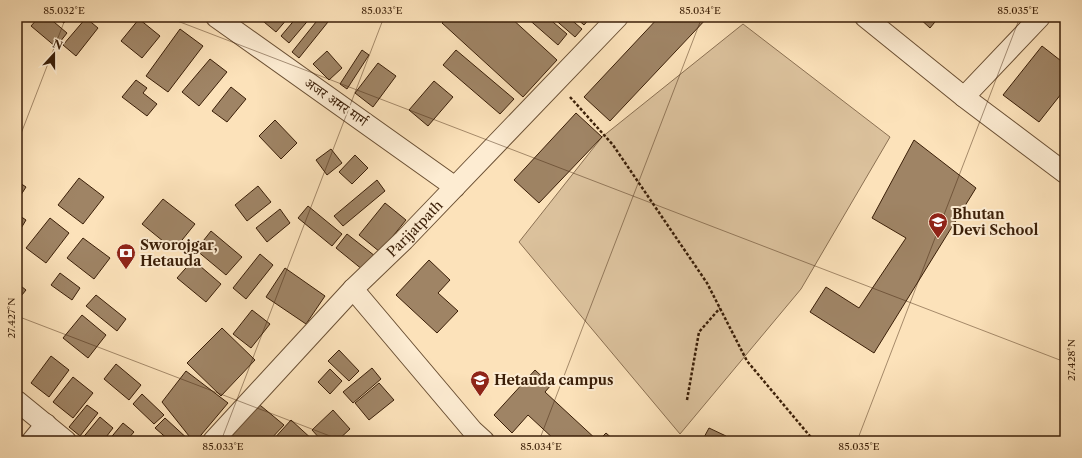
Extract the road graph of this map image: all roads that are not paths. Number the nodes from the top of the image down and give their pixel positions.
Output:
1 (216, 17) edge
2 (618, 17) edge
3 (865, 17) edge
4 (1040, 17) edge
5 (964, 97) junction
6 (1065, 173) edge
7 (455, 187) junction
8 (353, 289) junction
9 (17, 401) edge
10 (46, 424) junction
11 (474, 438) edge
12 (32, 441) edge
13 (66, 441) edge
14 (213, 441) edge

1 - 7 street, अजर अमर मार्ग
2 - 7 street, Parijatpath
3 - 5 street
4 - 5 street
5 - 6 street
7 - 8 street, Parijatpath
8 - 11 street
8 - 14 street, Parijatpath
9 - 10 street
10 - 12 street
10 - 13 street

